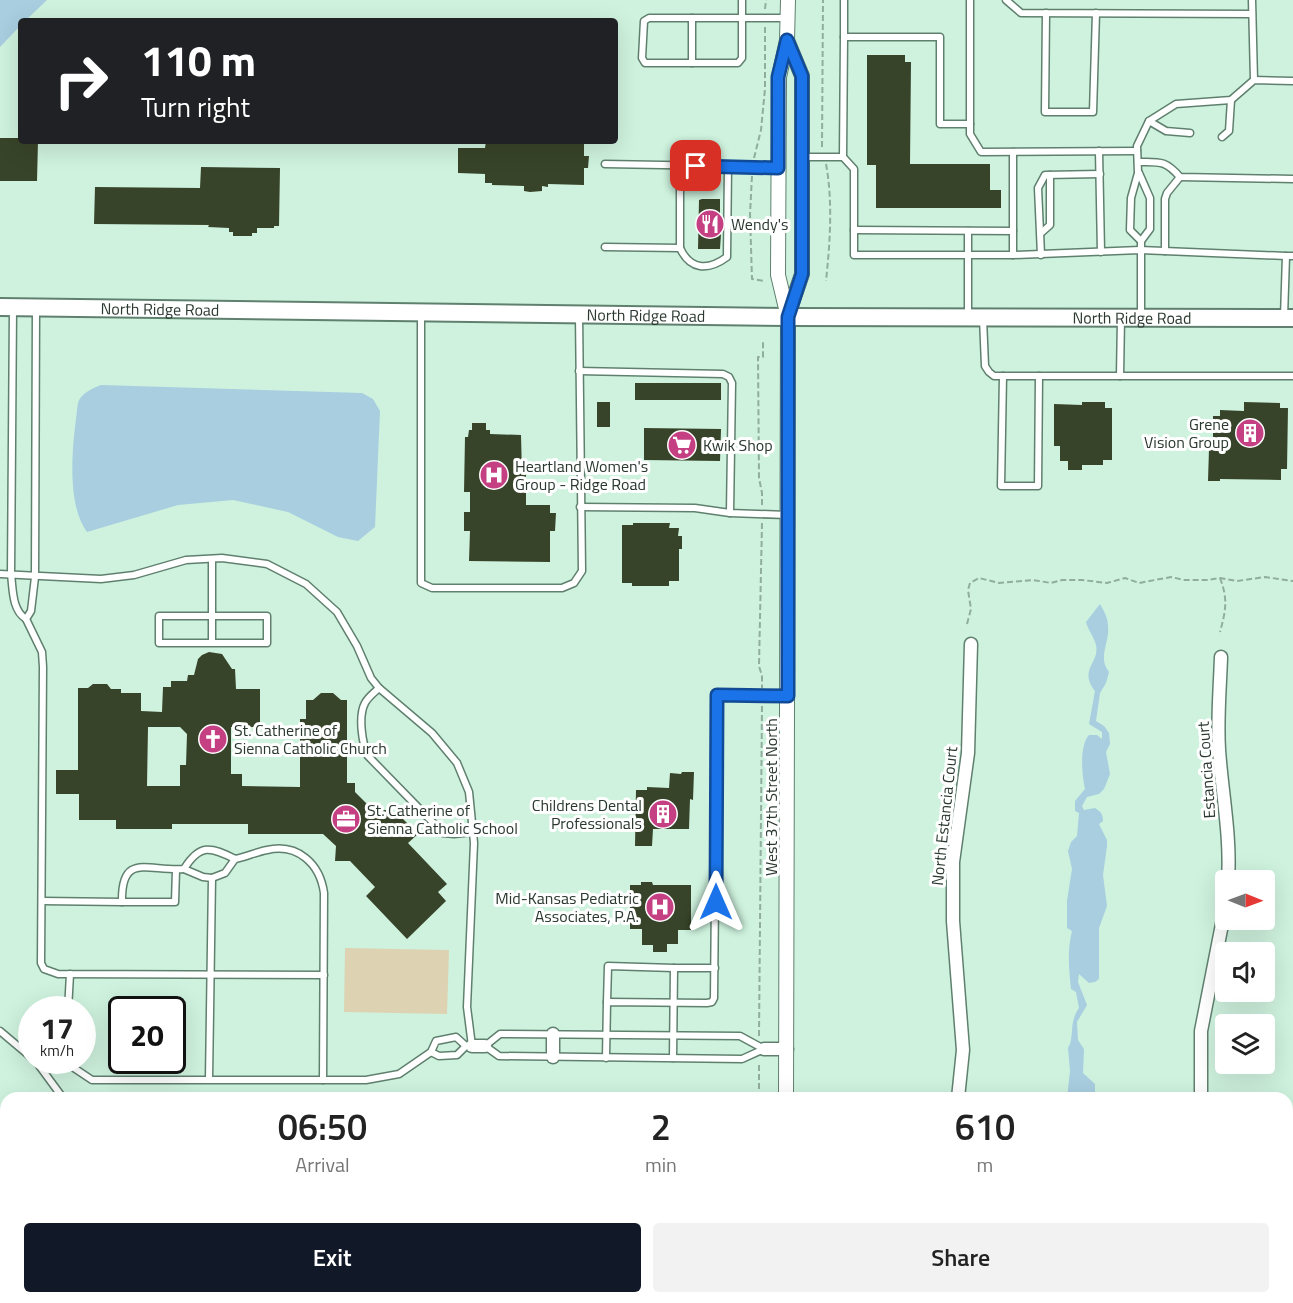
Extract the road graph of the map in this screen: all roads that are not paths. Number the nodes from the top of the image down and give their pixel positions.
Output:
1 (742, 0) edge
2 (788, 0) edge
3 (844, 0) edge
4 (970, 0) edge
5 (1006, 0) edge
6 (1252, 0) edge
7 (1046, 13) junction
8 (1095, 13) junction
9 (1252, 15) junction
10 (692, 18) junction
11 (788, 18) junction
12 (742, 19) junction
13 (844, 37) junction
14 (787, 40) junction
15 (692, 63) junction
16 (1254, 80) junction
17 (1293, 81) edge
18 (1231, 100) junction
19 (1149, 122) junction
20 (970, 124) junction
21 (1190, 133) dead end
22 (1222, 137) dead end
23 (1137, 151) junction
24 (1013, 152) junction
25 (1099, 152) junction
26 (802, 157) junction
27 (843, 157) junction
28 (1138, 162) junction
29 (605, 164) dead end
30 (680, 165) junction
31 (728, 166) junction
32 (778, 168) junction
33 (1138, 173) junction
34 (1100, 174) junction
35 (1050, 175) junction
36 (1180, 177) junction
37 (1293, 179) edge
38 (854, 230) junction
39 (968, 231) junction
40 (1013, 231) junction
41 (1041, 233) junction
42 (1141, 241) junction
43 (605, 247) dead end
44 (680, 248) junction
45 (1140, 250) junction
46 (1165, 251) junction
47 (1101, 252) junction
48 (968, 255) junction
49 (1013, 255) junction
50 (1041, 255) junction
51 (1290, 256) edge
52 (6, 307) edge
53 (36, 308) junction
54 (421, 312) junction
55 (579, 314) junction
56 (788, 317) junction
57 (975, 317) junction
58 (1121, 317) junction
59 (1141, 318) junction
60 (1289, 318) edge
61 (579, 371) junction
62 (1003, 376) junction
63 (1039, 376) junction
64 (1120, 376) junction
65 (1293, 376) edge
66 (580, 507) junction
67 (730, 513) junction
68 (788, 514) junction
69 (212, 559) junction
70 (0, 574) edge
71 (11, 574) junction
72 (35, 577) junction
73 (212, 616) junction
74 (26, 619) junction
75 (212, 643) junction
76 (971, 644) dead end
77 (1221, 657) dead end
78 (379, 688) junction
79 (788, 696) junction
80 (473, 832) junction
81 (235, 859) junction
82 (184, 869) junction
83 (176, 870) junction
84 (1228, 870) edge
85 (212, 878) junction
86 (42, 901) junction
87 (122, 902) junction
88 (1221, 930) edge
89 (674, 968) junction
90 (715, 968) junction
91 (70, 974) junction
92 (211, 974) junction
93 (324, 975) junction
94 (69, 996) edge
95 (607, 1002) junction
96 (674, 1003) junction
97 (0, 1031) edge
98 (553, 1034) junction
99 (607, 1035) junction
100 (674, 1036) junction
101 (18, 1046) edge
102 (469, 1046) junction
103 (485, 1046) junction
104 (761, 1049) junction
105 (787, 1049) junction
106 (431, 1052) junction
107 (553, 1057) junction
108 (606, 1058) junction
109 (674, 1058) junction
110 (45, 1074) edge
111 (83, 1074) edge
112 (209, 1079) junction
113 (323, 1080) junction
114 (58, 1092) edge
115 (786, 1092) edge
116 (959, 1092) edge
117 (1201, 1092) edge

1 - 12 lane
2 - 11 street, West 37th Street North
3 - 13 lane
4 - 20 lane
5 - 7 lane
6 - 9 lane
7 - 8 lane
7 - 8 lane
8 - 9 lane
9 - 16 lane
10 - 12 lane
10 - 15 lane
10 - 15 lane
11 - 12 lane
11 - 14 street, West 37th Street North
12 - 15 lane
13 - 20 lane
13 - 27 lane
14 - 26 street, West 37th Street North
14 - 32 street, West 37th Street North
16 - 17 lane
16 - 18 lane
18 - 19 lane
18 - 22 lane
19 - 21 lane
19 - 23 lane
20 - 24 lane
23 - 25 lane
23 - 28 lane
24 - 25 lane
24 - 40 lane
25 - 34 lane
26 - 27 lane
26 - 56 street, West 37th Street North
27 - 38 lane
28 - 33 lane
28 - 36 lane
29 - 30 lane
30 - 31 lane
30 - 44 lane
31 - 32 lane
31 - 44 lane
32 - 56 street, West 37th Street North
33 - 42 lane
33 - 42 lane
34 - 35 lane
34 - 47 lane
35 - 41 lane
35 - 41 lane
36 - 37 lane
36 - 46 lane
38 - 39 lane
38 - 48 lane
39 - 40 lane
39 - 48 lane
40 - 49 lane
41 - 50 lane
42 - 45 lane
43 - 44 lane
45 - 46 lane
45 - 47 lane
45 - 59 lane
46 - 51 lane
47 - 50 lane
48 - 49 lane
48 - 57 lane
49 - 50 lane
51 - 60 lane
52 - 53 main road, North Ridge Road
52 - 71 lane
53 - 54 main road, North Ridge Road
53 - 72 lane
54 - 55 main road, North Ridge Road
54 - 66 lane
55 - 56 main road, North Ridge Road
55 - 61 lane
56 - 57 main road, North Ridge Road
56 - 68 street, West 37th Street North
57 - 58 main road, North Ridge Road
57 - 62 lane
58 - 59 main road, North Ridge Road
58 - 64 lane
59 - 60 main road, North Ridge Road
61 - 66 lane
61 - 67 lane
62 - 63 lane
62 - 63 lane
63 - 64 lane
64 - 65 lane
66 - 67 lane
67 - 68 lane
68 - 79 street, West 37th Street North
69 - 72 lane
69 - 73 lane
69 - 78 lane
70 - 71 lane
71 - 72 lane
71 - 74 lane
72 - 74 lane
73 - 75 lane
73 - 75 lane
73 - 75 lane
74 - 86 lane
76 - 116 street, North Estancia Court
77 - 84 street, Estancia Court
78 - 80 lane
78 - 80 lane
79 - 90 lane
79 - 105 street, West 37th Street North
80 - 102 lane
81 - 82 lane
81 - 85 lane
81 - 93 lane
82 - 83 lane
82 - 85 lane
83 - 87 lane
83 - 87 lane
85 - 92 lane
86 - 87 lane
86 - 91 lane
88 - 117 street
89 - 90 lane
89 - 95 lane
89 - 96 lane
90 - 96 lane
91 - 92 lane
91 - 94 lane
92 - 93 lane
92 - 112 lane
93 - 113 lane
95 - 96 lane
95 - 99 lane
96 - 100 lane
97 - 101 lane
98 - 99 lane
98 - 103 lane
98 - 107 street
99 - 100 lane
99 - 108 lane
100 - 104 lane
100 - 109 lane
102 - 103 street
102 - 106 lane
102 - 106 lane
103 - 107 lane
104 - 105 street
104 - 109 lane
105 - 115 street, West 37th Street North
106 - 113 lane
107 - 108 lane
108 - 109 lane
110 - 114 lane
111 - 112 lane
112 - 113 lane

